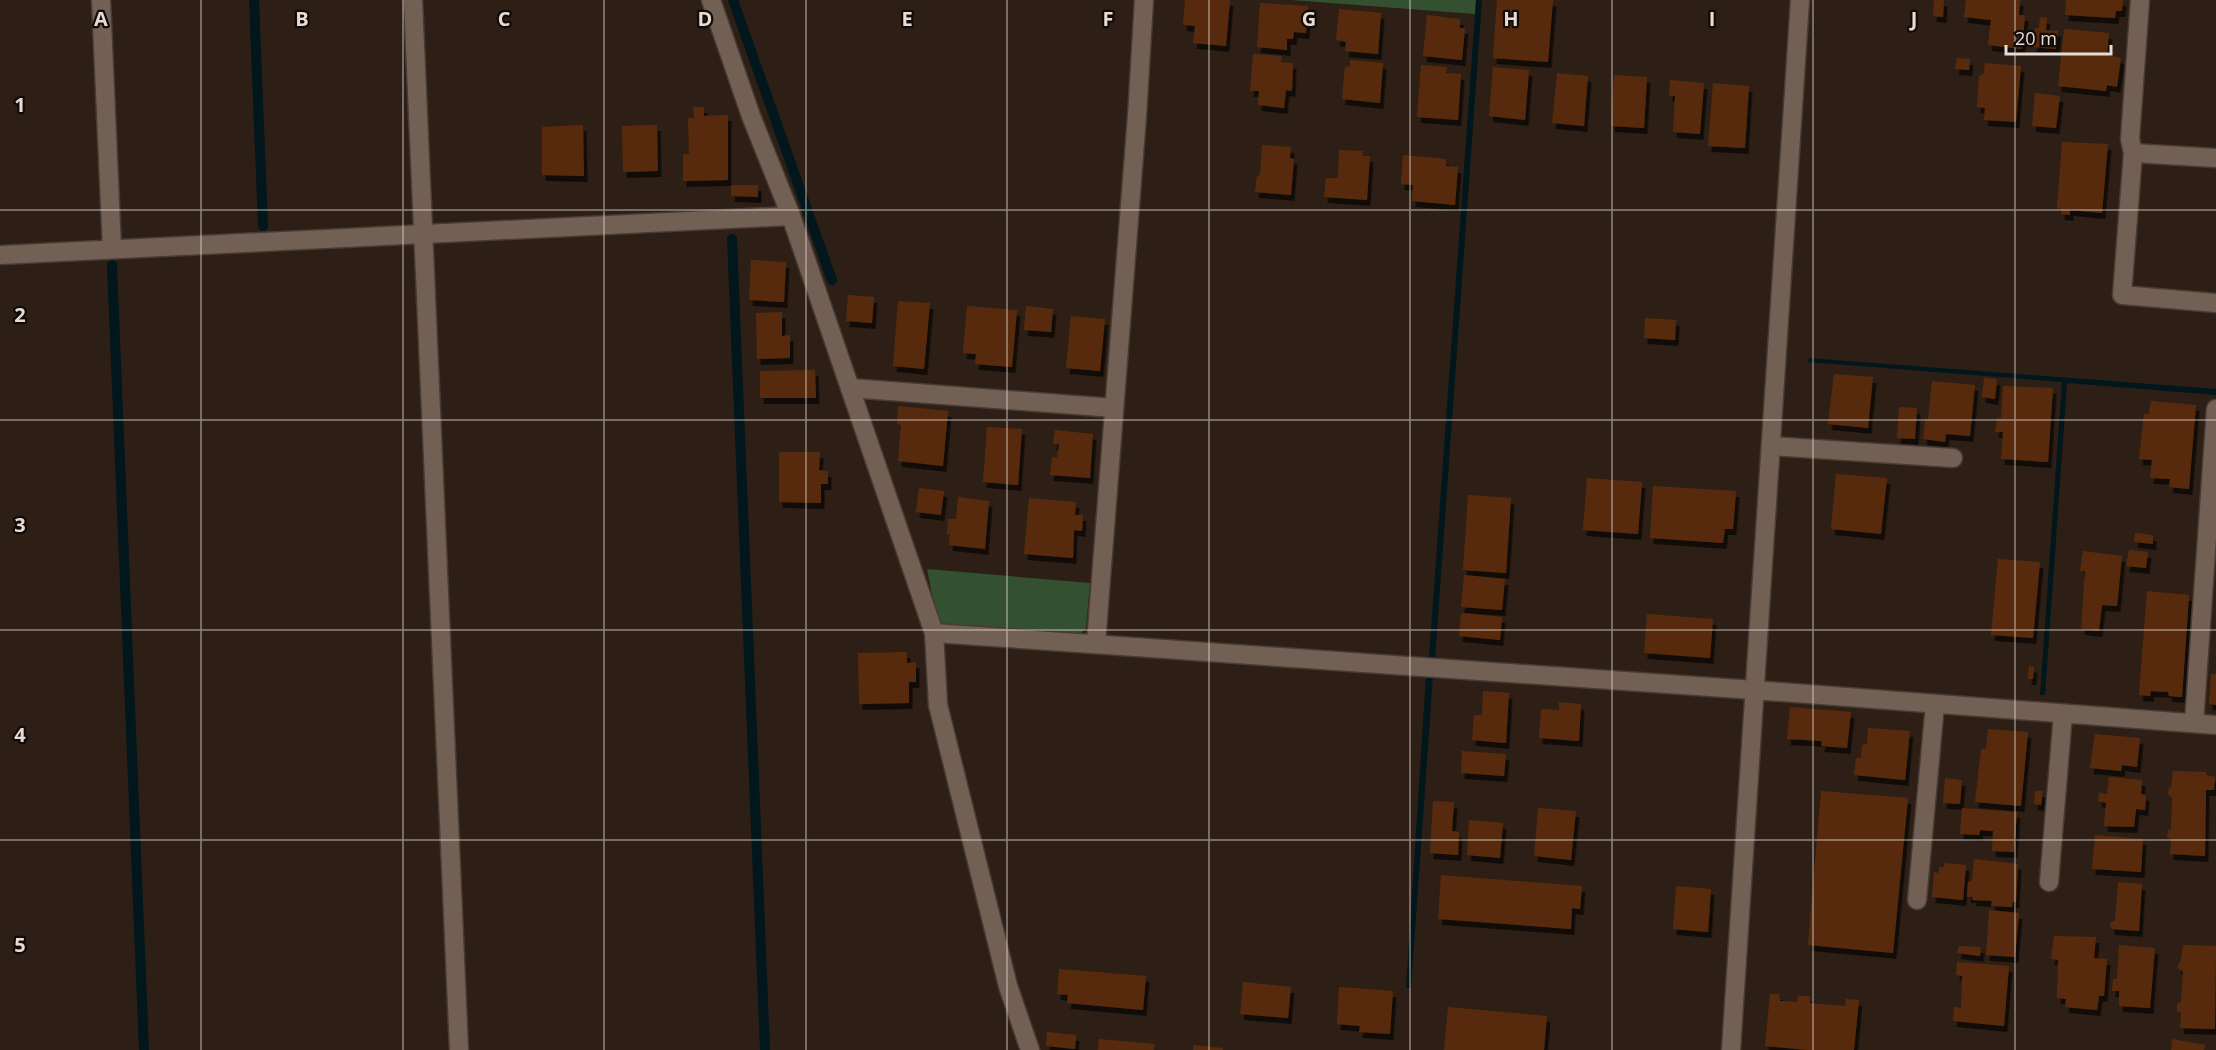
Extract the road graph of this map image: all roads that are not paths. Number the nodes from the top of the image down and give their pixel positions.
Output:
1 (101, 0) edge
2 (413, 0) edge
3 (711, 0) edge
4 (1144, 0) edge
5 (1800, 0) edge
6 (2140, 0) edge
7 (2133, 153) junction
8 (2216, 158) edge
9 (791, 216) junction
10 (423, 235) junction
11 (112, 249) junction
12 (0, 255) edge
13 (2216, 303) edge
14 (850, 388) junction
15 (1114, 408) junction
16 (2216, 409) edge
17 (1770, 446) junction
18 (1953, 458) dead end
19 (934, 633) junction
20 (1095, 643) junction
21 (1754, 690) junction
22 (1935, 704) junction
23 (2063, 714) junction
24 (2194, 723) junction
25 (2216, 725) edge
26 (2049, 882) dead end
27 (1917, 900) dead end
28 (459, 1050) edge
29 (1030, 1050) edge
30 (1731, 1050) edge

1 - 11 street
2 - 10 street
3 - 9 street
4 - 15 street
5 - 17 street
6 - 7 street
7 - 8 street
7 - 13 street
9 - 10 street
9 - 14 street
10 - 11 street
10 - 28 street
11 - 12 street
14 - 15 street
14 - 19 street
15 - 20 street
16 - 24 street
17 - 18 street
17 - 21 street
19 - 20 street
19 - 29 street
20 - 21 street
21 - 22 street
21 - 30 street
22 - 23 street
22 - 27 street
23 - 24 street
23 - 26 street
24 - 25 street

